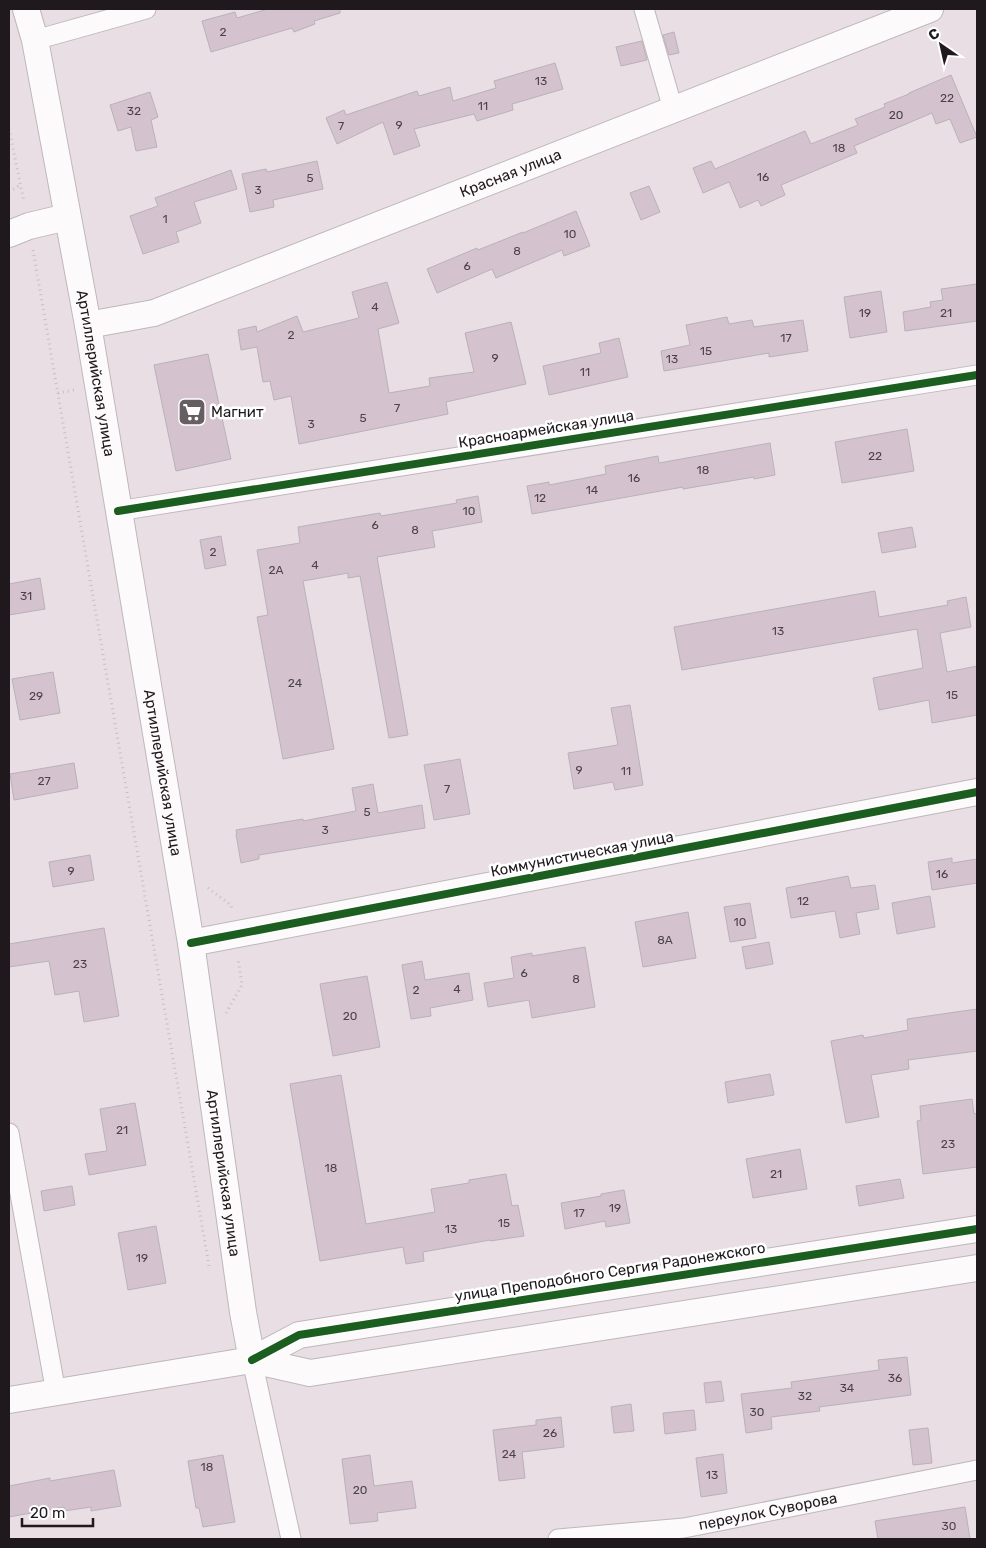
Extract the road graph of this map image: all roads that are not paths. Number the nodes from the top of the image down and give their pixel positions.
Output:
1 (26, 9) edge
2 (146, 9) edge
3 (644, 9) edge
4 (930, 9) edge
5 (35, 40) junction
6 (673, 109) junction
7 (67, 217) junction
8 (19, 230) edge
9 (88, 325) junction
10 (977, 375) edge
11 (118, 511) junction
12 (977, 792) edge
13 (192, 943) junction
14 (9, 1133) edge
15 (977, 1229) edge
16 (977, 1268) edge
17 (252, 1360) junction
18 (56, 1393) junction
19 (9, 1400) edge
20 (977, 1470) edge
21 (291, 1539) edge
22 (558, 1539) edge

1 - 5 street, Артиллерийская улица
2 - 5 street
3 - 6 street
4 - 6 street, Красная улица
5 - 7 street, Артиллерийская улица
6 - 9 street, Красная улица
7 - 8 street
7 - 9 street, Артиллерийская улица
9 - 11 street, Артиллерийская улица
10 - 11 street, Красноармейская улица
11 - 13 street, Артиллерийская улица
12 - 13 street, Коммунистическая улица
13 - 17 street, Артиллерийская улица
14 - 18 street
15 - 17 street, улица Преподобного Сергия Радонежского
16 - 17 street, улица Преподобного Сергия Радонежского
17 - 18 street, улица Преподобного Сергия Радонежского
17 - 21 street, Артиллерийская улица
18 - 19 street, улица Преподобного Сергия Радонежского
20 - 22 street, переулок Суворова

